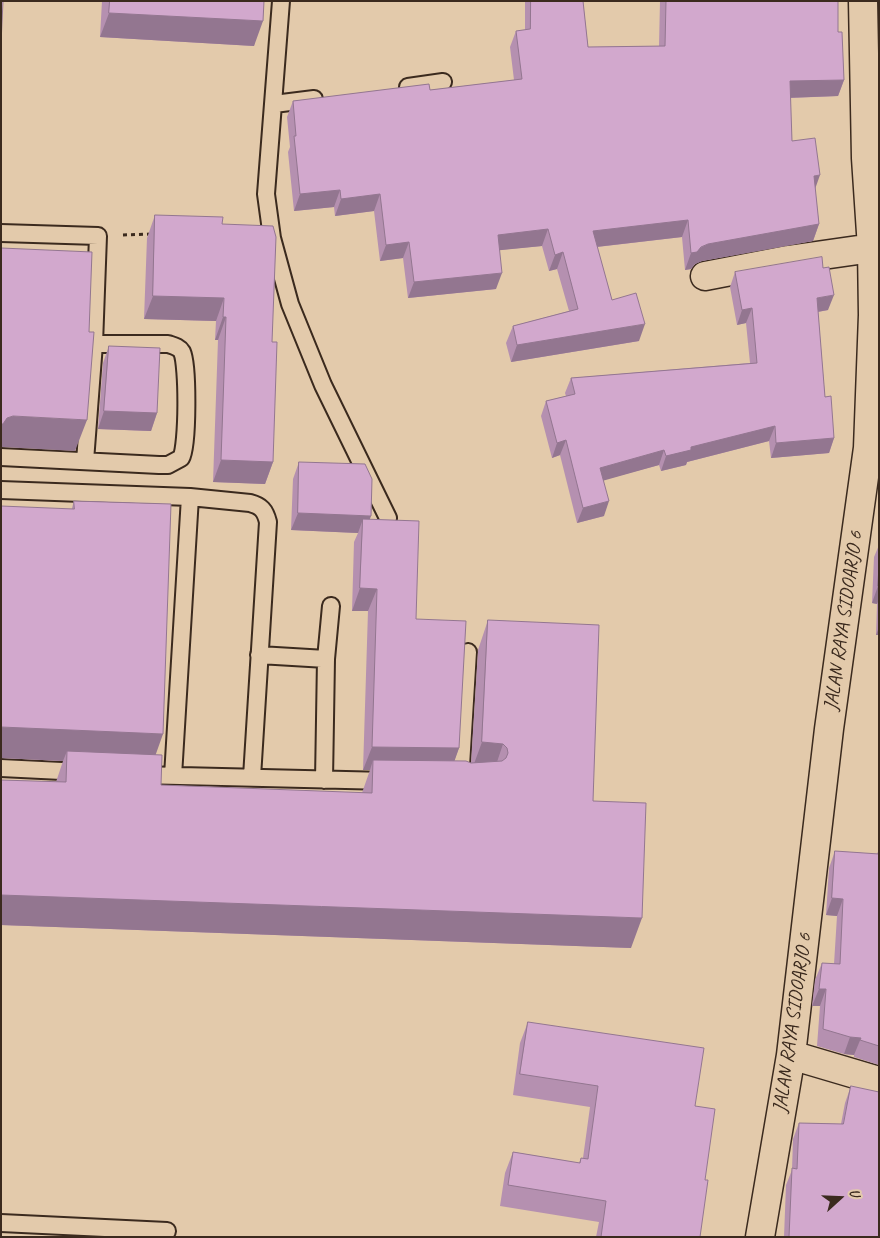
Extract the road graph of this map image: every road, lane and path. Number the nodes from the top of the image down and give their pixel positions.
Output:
1 (281, 1) edge
2 (863, 1) edge
3 (443, 82) dead end
4 (396, 88) edge
5 (330, 97) edge
6 (274, 104) junction
7 (872, 158) edge
8 (1, 233) edge
9 (157, 234) edge
10 (98, 236) junction
11 (872, 248) junction
12 (706, 276) dead end
13 (876, 315) edge
14 (94, 344) junction
15 (1, 457) edge
16 (86, 461) junction
17 (1, 490) edge
18 (190, 497) junction
19 (388, 518) edge
20 (331, 606) dead end
21 (468, 652) dead end
22 (259, 655) junction
23 (326, 659) junction
24 (1, 768) edge
25 (96, 772) edge
26 (125, 774) edge
27 (173, 776) junction
28 (252, 777) junction
29 (324, 780) junction
30 (402, 782) edge
31 (441, 782) edge
32 (478, 782) edge
33 (460, 783) junction
34 (791, 1055) junction
35 (879, 1081) edge
36 (1, 1223) edge
37 (167, 1230) dead end
38 (760, 1237) edge

1 - 6 lane
2 - 7 street, JALAN RAYA SIDOARJO 6
3 - 4 lane
5 - 6 lane
6 - 19 lane
7 - 11 street, JALAN RAYA SIDOARJO 6
8 - 10 lane
9 - 10 path
10 - 14 lane
11 - 12 street
11 - 13 street, JALAN RAYA SIDOARJO 6
13 - 34 street, JALAN RAYA SIDOARJO 6
14 - 16 lane
14 - 16 lane
15 - 16 lane
17 - 18 lane
18 - 22 lane
18 - 27 lane
20 - 23 lane
21 - 33 lane
22 - 23 lane
22 - 28 lane
23 - 29 lane
24 - 25 lane
26 - 27 lane
27 - 28 lane
28 - 29 lane
29 - 30 lane
31 - 33 lane
32 - 33 lane
34 - 35 street
34 - 38 street, JALAN RAYA SIDOARJO 6
36 - 37 lane

